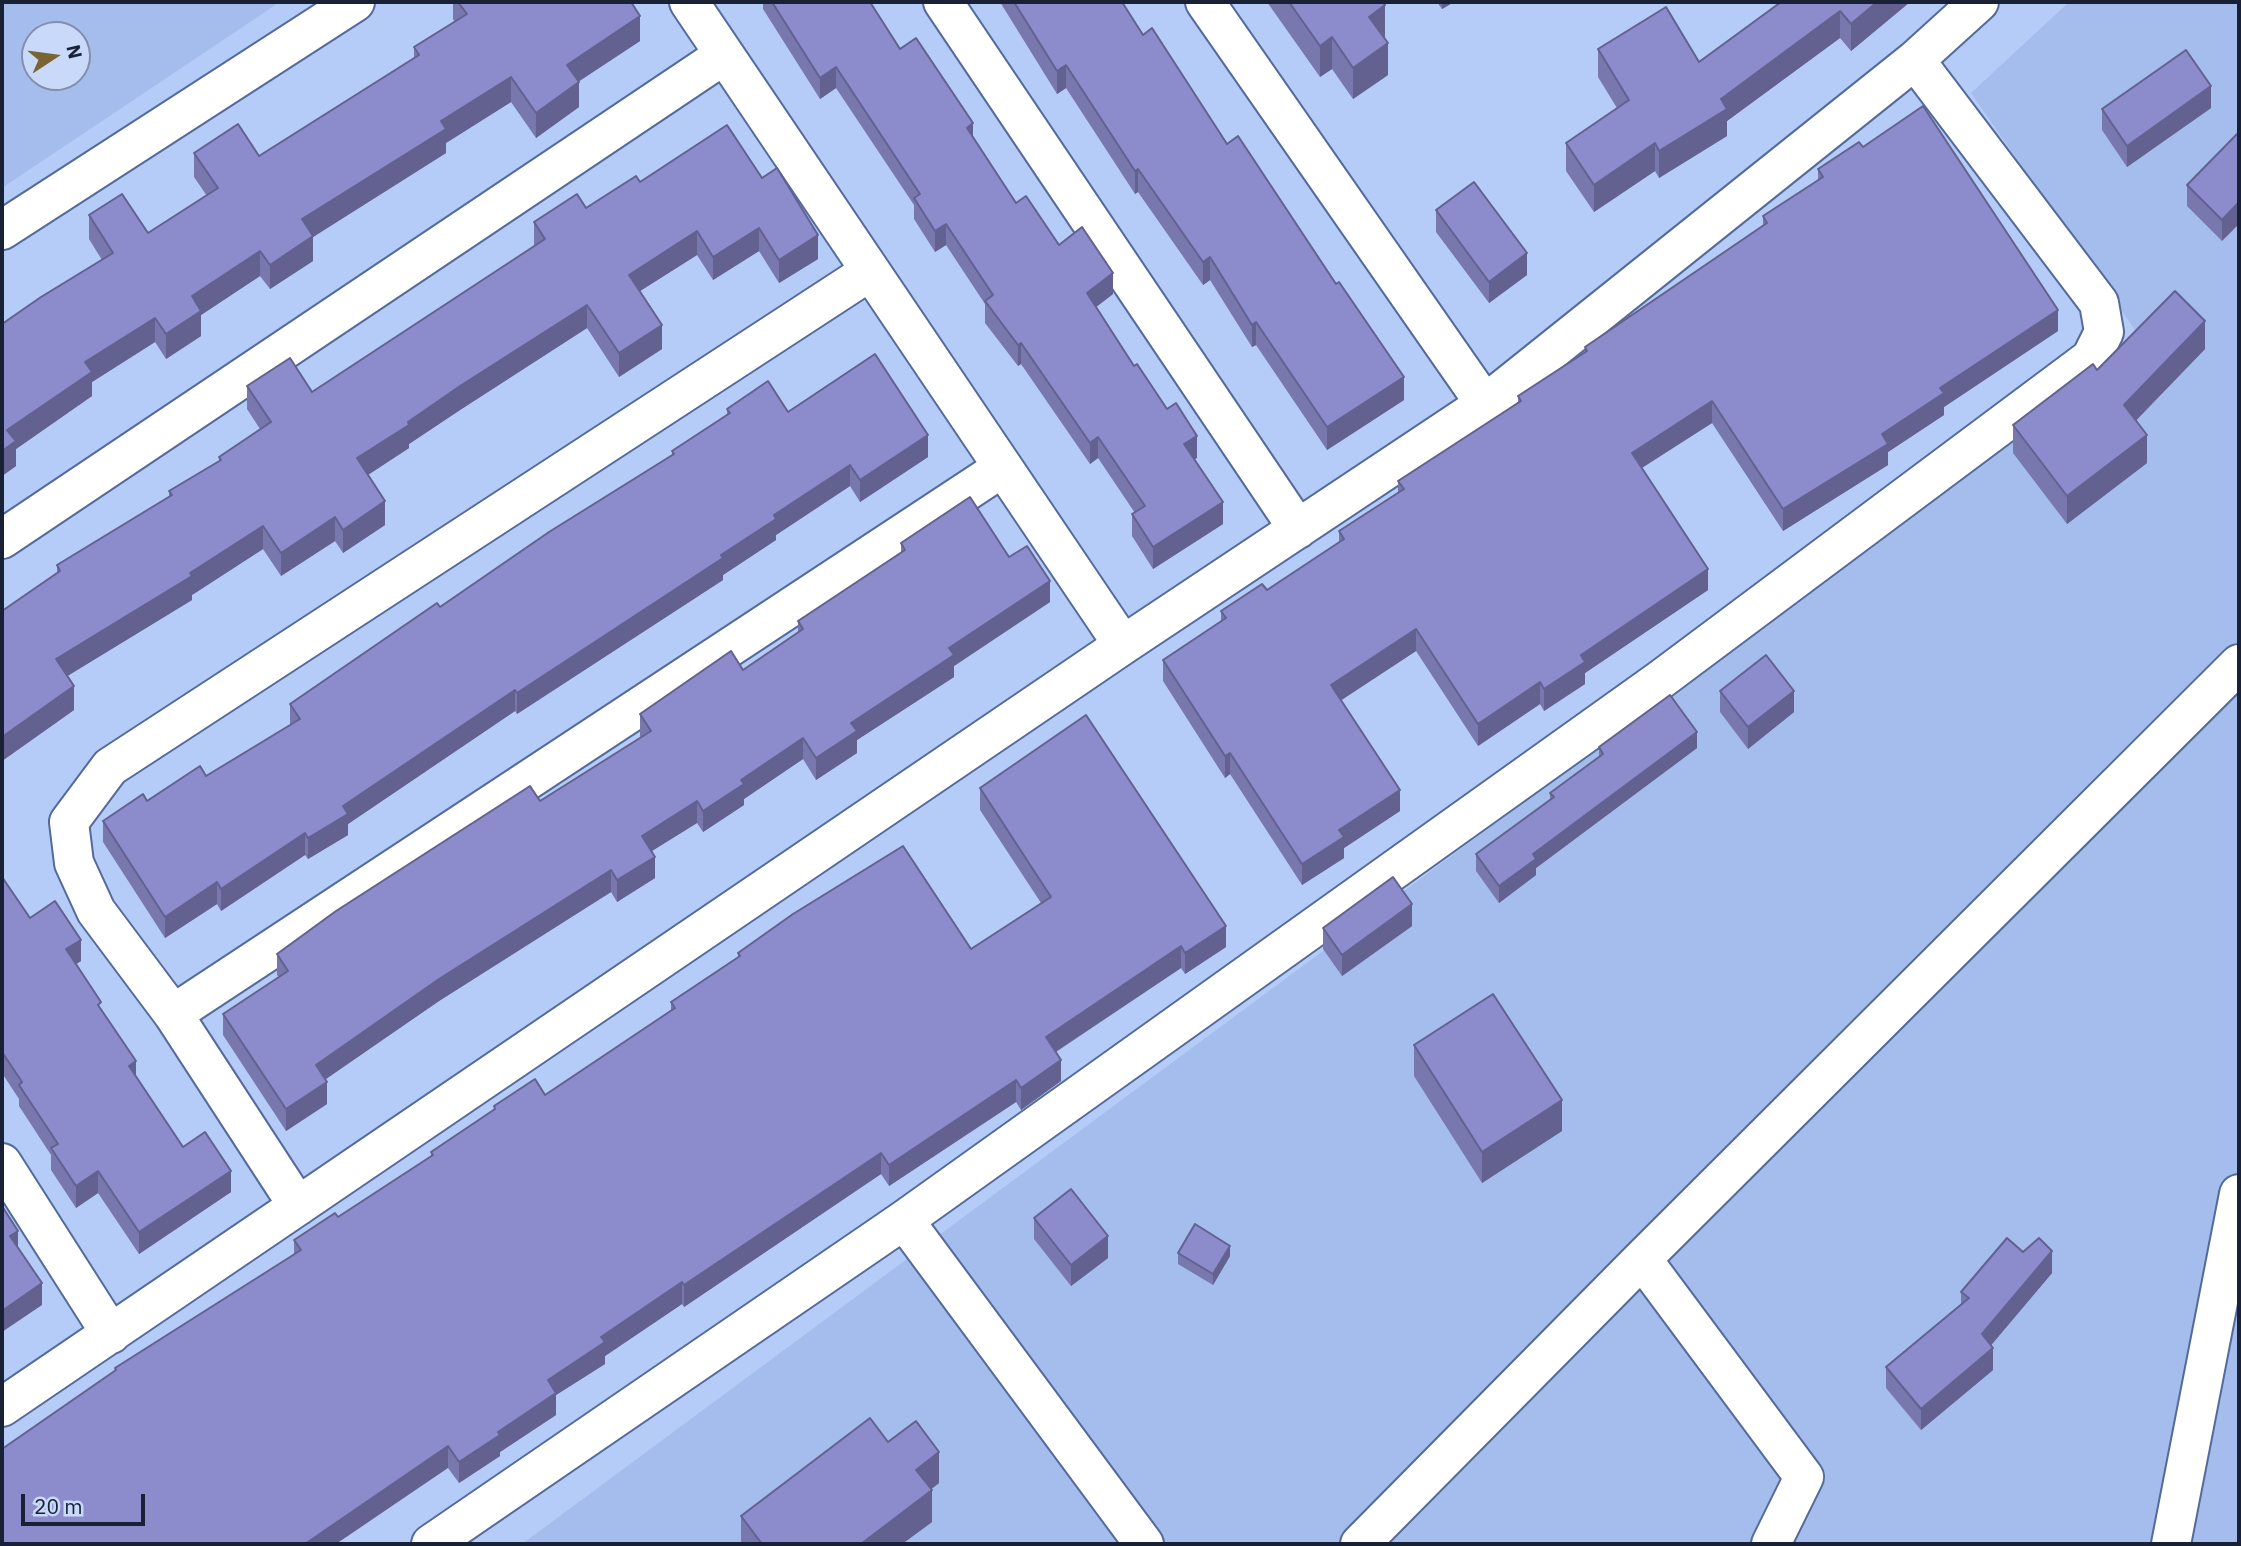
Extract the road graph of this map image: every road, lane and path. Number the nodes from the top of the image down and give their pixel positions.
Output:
1 (355, 2) edge
2 (689, 2) edge
3 (943, 2) edge
4 (1205, 2) edge
5 (1979, 2) edge
6 (724, 55) junction
7 (1915, 60) junction
8 (2, 230) edge
9 (869, 272) junction
10 (1485, 404) junction
11 (1002, 468) junction
12 (1298, 528) junction
13 (2, 540) edge
14 (1123, 645) junction
15 (2239, 664) edge
16 (173, 1014) junction
17 (2, 1163) edge
18 (2239, 1194) edge
19 (298, 1206) junction
20 (904, 1220) junction
21 (1642, 1259) junction
22 (111, 1334) junction
23 (2, 1407) edge
24 (431, 1544) edge
25 (1144, 1544) edge
26 (1360, 1544) edge
27 (1771, 1544) edge
28 (2171, 1544) edge

1 - 8 street
2 - 6 street
3 - 12 street
4 - 10 street
5 - 7 street
6 - 9 street
6 - 13 street
7 - 10 street
7 - 20 street
9 - 11 street
9 - 16 street
10 - 12 street
11 - 14 street
11 - 16 street
12 - 14 street
14 - 19 street
15 - 21 street
16 - 19 street
17 - 22 street
18 - 28 street
19 - 22 street
20 - 24 street
20 - 25 street
21 - 26 street
21 - 27 street
22 - 23 street

